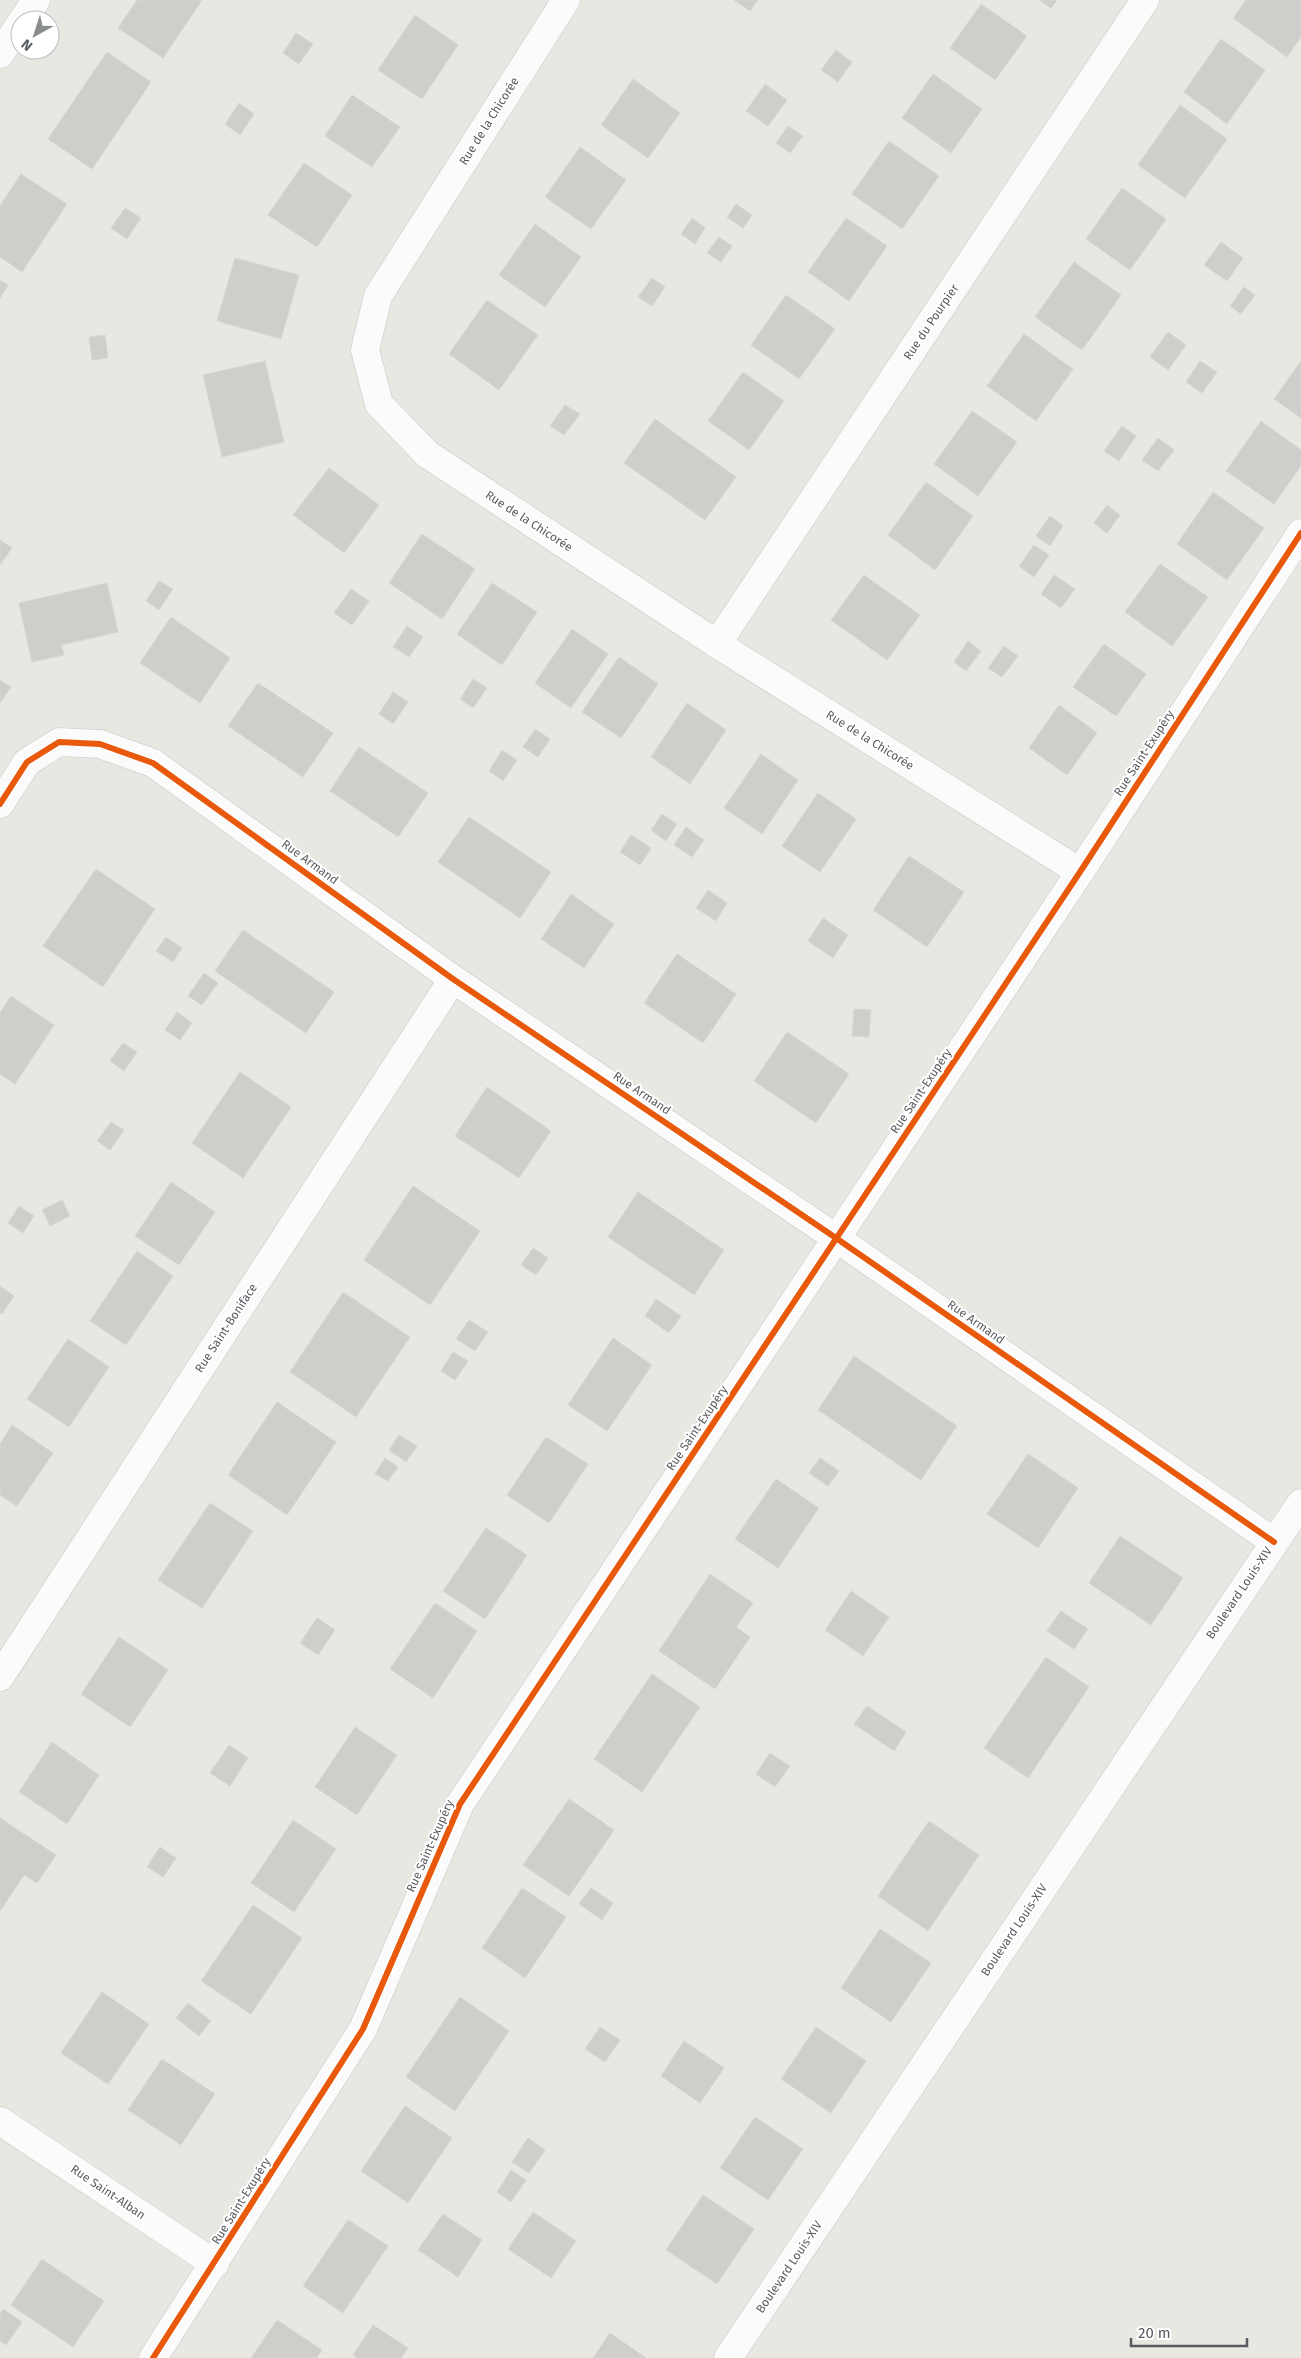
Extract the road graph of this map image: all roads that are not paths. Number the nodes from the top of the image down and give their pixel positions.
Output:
1 (566, 0) edge
2 (1145, 0) edge
3 (10, 39) edge
4 (0, 54) edge
5 (1301, 533) edge
6 (717, 644) junction
7 (0, 804) edge
8 (1080, 872) junction
9 (453, 979) junction
10 (836, 1238) junction
11 (1301, 1503) edge
12 (1274, 1542) junction
13 (0, 1677) edge
14 (0, 2121) edge
15 (215, 2264) junction
16 (153, 2358) edge
17 (728, 2358) edge

1 - 6 street, Rue de la Chicorée
2 - 6 street, Rue du Pourpier
3 - 4 street
5 - 8 street, Rue Saint-Exupéry
6 - 8 street, Rue de la Chicorée
7 - 9 street, Rue Armand
8 - 10 street, Rue Saint-Exupéry
9 - 10 street, Rue Armand
9 - 13 street, Rue Saint-Boniface
10 - 12 street, Rue Armand
10 - 15 street, Rue Saint-Exupéry
11 - 12 street, Boulevard Louis-XIV
12 - 17 street, Boulevard Louis-XIV
14 - 15 street, Rue Saint-Alban
15 - 16 street, Rue Saint-Exupéry

